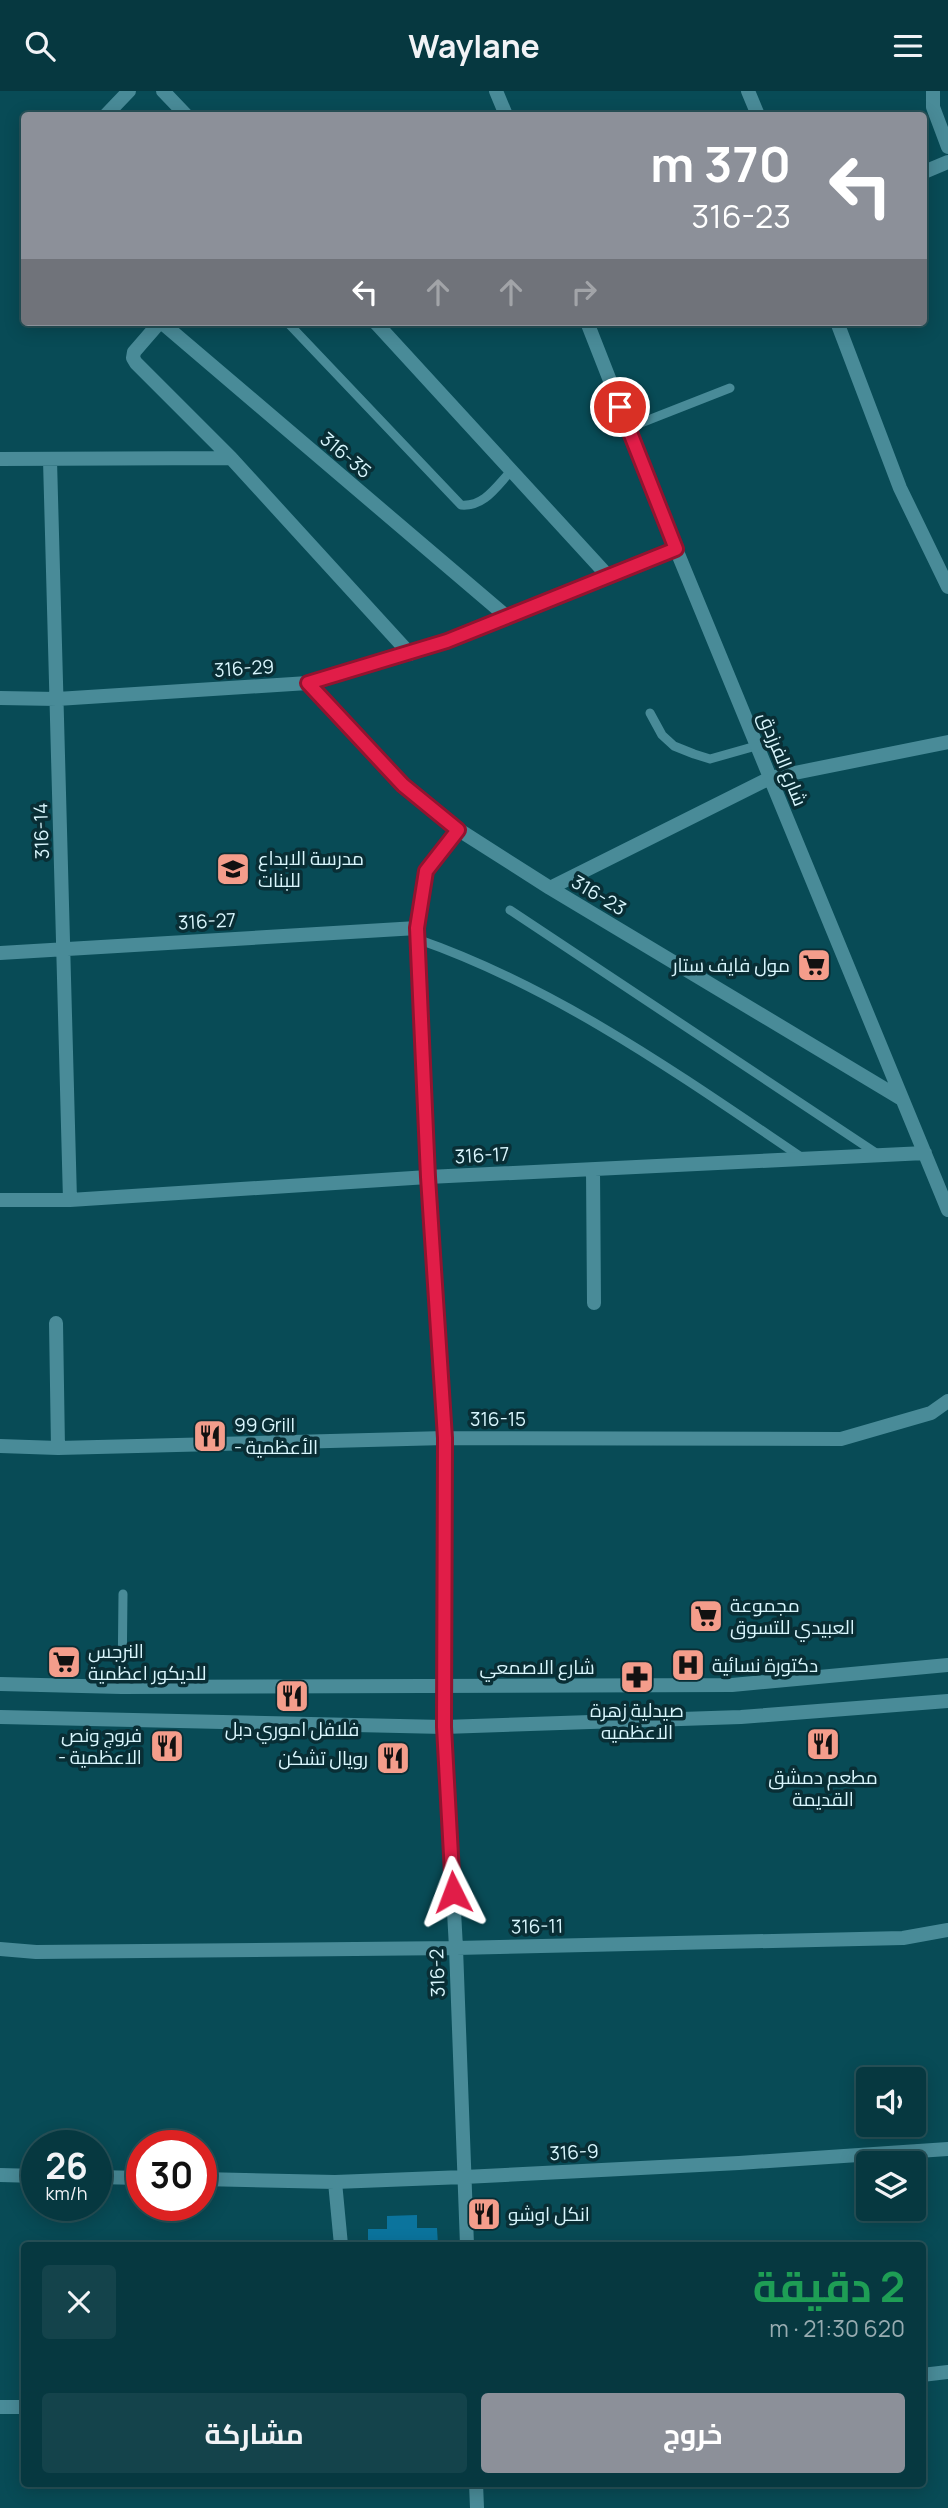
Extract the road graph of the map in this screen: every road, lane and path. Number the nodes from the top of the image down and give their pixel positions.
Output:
1 (129, 91) edge
2 (163, 91) edge
3 (496, 91) edge
4 (748, 91) edge
5 (933, 91) edge
6 (109, 112) edge
7 (183, 112) edge
8 (505, 112) edge
9 (757, 112) edge
10 (948, 147) edge
11 (948, 162) edge
12 (927, 171) edge
13 (157, 326) edge
14 (165, 326) edge
15 (291, 326) edge
16 (379, 326) edge
17 (589, 326) edge
18 (839, 326) edge
19 (730, 388) dead end
20 (628, 428) junction
21 (231, 458) junction
22 (0, 459) edge
23 (50, 460) junction
24 (511, 471) junction
25 (676, 549) junction
26 (608, 576) junction
27 (948, 587) edge
28 (507, 617) junction
29 (410, 654) junction
30 (308, 683) junction
31 (0, 698) edge
32 (57, 699) junction
33 (650, 713) dead end
34 (948, 742) edge
35 (756, 746) junction
36 (770, 778) junction
37 (458, 830) junction
38 (550, 888) junction
39 (510, 910) dead end
40 (417, 933) junction
41 (63, 949) junction
42 (0, 953) edge
43 (900, 1098) junction
44 (925, 1153) junction
45 (880, 1155) junction
46 (804, 1159) junction
47 (593, 1170) junction
48 (428, 1177) junction
49 (0, 1200) edge
50 (70, 1200) junction
51 (948, 1210) edge
52 (594, 1303) dead end
53 (56, 1324) dead end
54 (948, 1401) edge
55 (445, 1438) junction
56 (0, 1445) edge
57 (58, 1448) junction
58 (123, 1594) dead end
59 (948, 1665) edge
60 (0, 1684) edge
61 (122, 1687) junction
62 (444, 1687) junction
63 (948, 1701) edge
64 (0, 1717) edge
65 (444, 1727) junction
66 (948, 1930) edge
67 (456, 1948) junction
68 (0, 1949) edge
69 (948, 2149) edge
70 (0, 2175) edge
71 (21, 2176) edge
72 (464, 2177) junction
73 (217, 2179) edge
74 (335, 2182) junction
75 (341, 2242) edge
76 (467, 2242) edge
77 (948, 2372) edge
78 (926, 2375) edge
79 (0, 2407) edge
80 (21, 2407) edge
81 (476, 2487) edge
82 (477, 2508) edge

1 - 6 street
2 - 7 street
3 - 8 street
4 - 9 street
5 - 10 street
11 - 12 street
13 - 21 street
14 - 28 street, 316-35
15 - 24 lane
16 - 24 street
17 - 20 street, شارع الفرزدق
18 - 27 street
19 - 20 lane
20 - 25 street, شارع الفرزدق
21 - 23 street
21 - 29 street
22 - 23 street
23 - 32 street, 316-14
24 - 26 street
25 - 26 street, 316-29
25 - 35 street, شارع الفرزدق
26 - 28 street, 316-29
28 - 29 street, 316-29
29 - 30 street, 316-29
30 - 32 street, 316-29
30 - 37 street, 316-23
31 - 32 street, 316-29
32 - 41 street, 316-14
33 - 35 lane
34 - 36 street
35 - 36 street, شارع الفرزدق
36 - 38 street
36 - 43 street, شارع الفرزدق
37 - 38 street, 316-23
37 - 40 street, 316-2
38 - 43 street, 316-23
39 - 45 lane
40 - 41 street, 316-27
40 - 46 lane
40 - 48 street, 316-2
41 - 42 street, 316-27
41 - 50 street, 316-14
43 - 44 street, شارع الفرزدق
44 - 45 street, 316-17
44 - 51 street, شارع الفرزدق
45 - 46 street, 316-17
46 - 47 street, 316-17
47 - 48 street, 316-17
47 - 52 street
48 - 50 street, 316-17
48 - 55 street, 316-2
49 - 50 street, 316-17
53 - 57 street
54 - 55 street, 316-15
55 - 57 street, 316-15
55 - 62 street, 316-2
56 - 57 street, 316-15
58 - 61 lane
59 - 62 street, شارع الاصمعي
60 - 61 street, شارع الاصمعي
61 - 62 street, شارع الاصمعي
62 - 65 street, 316-2
63 - 65 street
64 - 65 street
65 - 67 street, 316-2
66 - 67 street, 316-11
67 - 68 street, 316-11
67 - 72 street, 316-2
69 - 72 street, 316-9
70 - 71 street
72 - 74 street, 316-9
72 - 76 street, 316-2
73 - 74 street, 316-9
74 - 75 street
77 - 78 street
79 - 80 street
81 - 82 street

